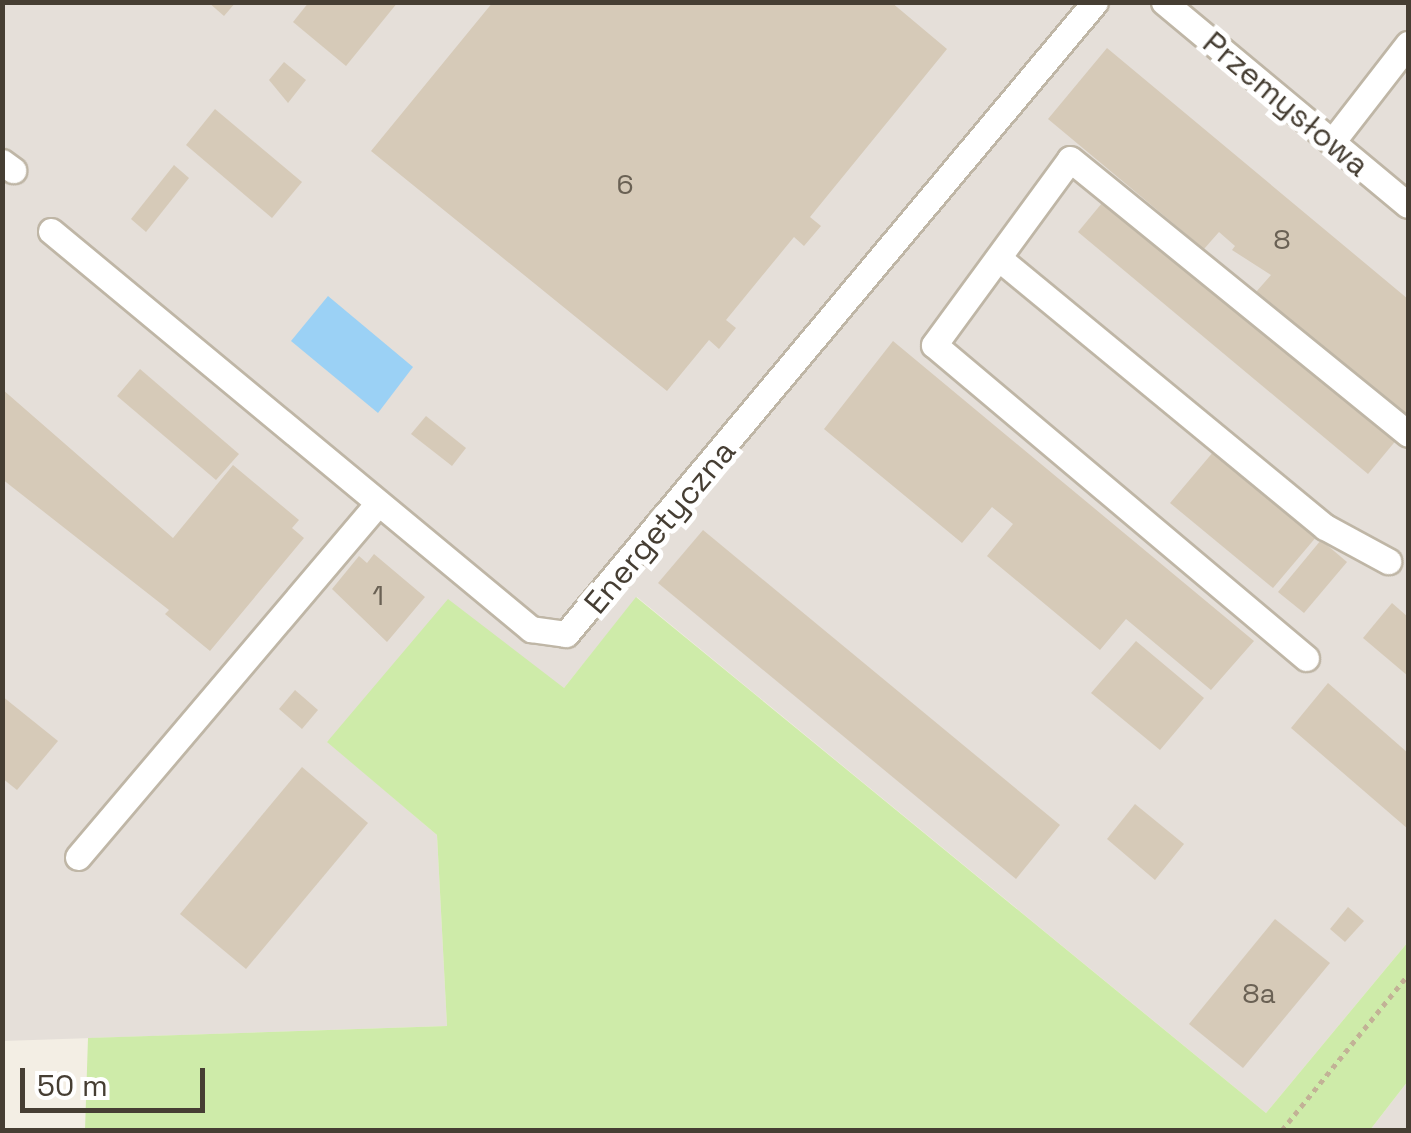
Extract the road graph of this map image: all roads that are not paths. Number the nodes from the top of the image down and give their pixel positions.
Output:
1 (1095, 2) edge
2 (1164, 2) edge
3 (1408, 44) edge
4 (1332, 142) junction
5 (1408, 205) edge
6 (50, 231) dead end
7 (1001, 260) junction
8 (1408, 434) edge
9 (378, 502) junction
10 (1388, 560) dead end
11 (1306, 658) dead end
12 (78, 858) dead end

1 - 9 street, Energetyczna
2 - 4 street, Przemysłowa
3 - 4 street
4 - 5 street, Przemysłowa
6 - 9 street, Energetyczna
7 - 8 street
7 - 10 street
7 - 11 street
9 - 12 street

